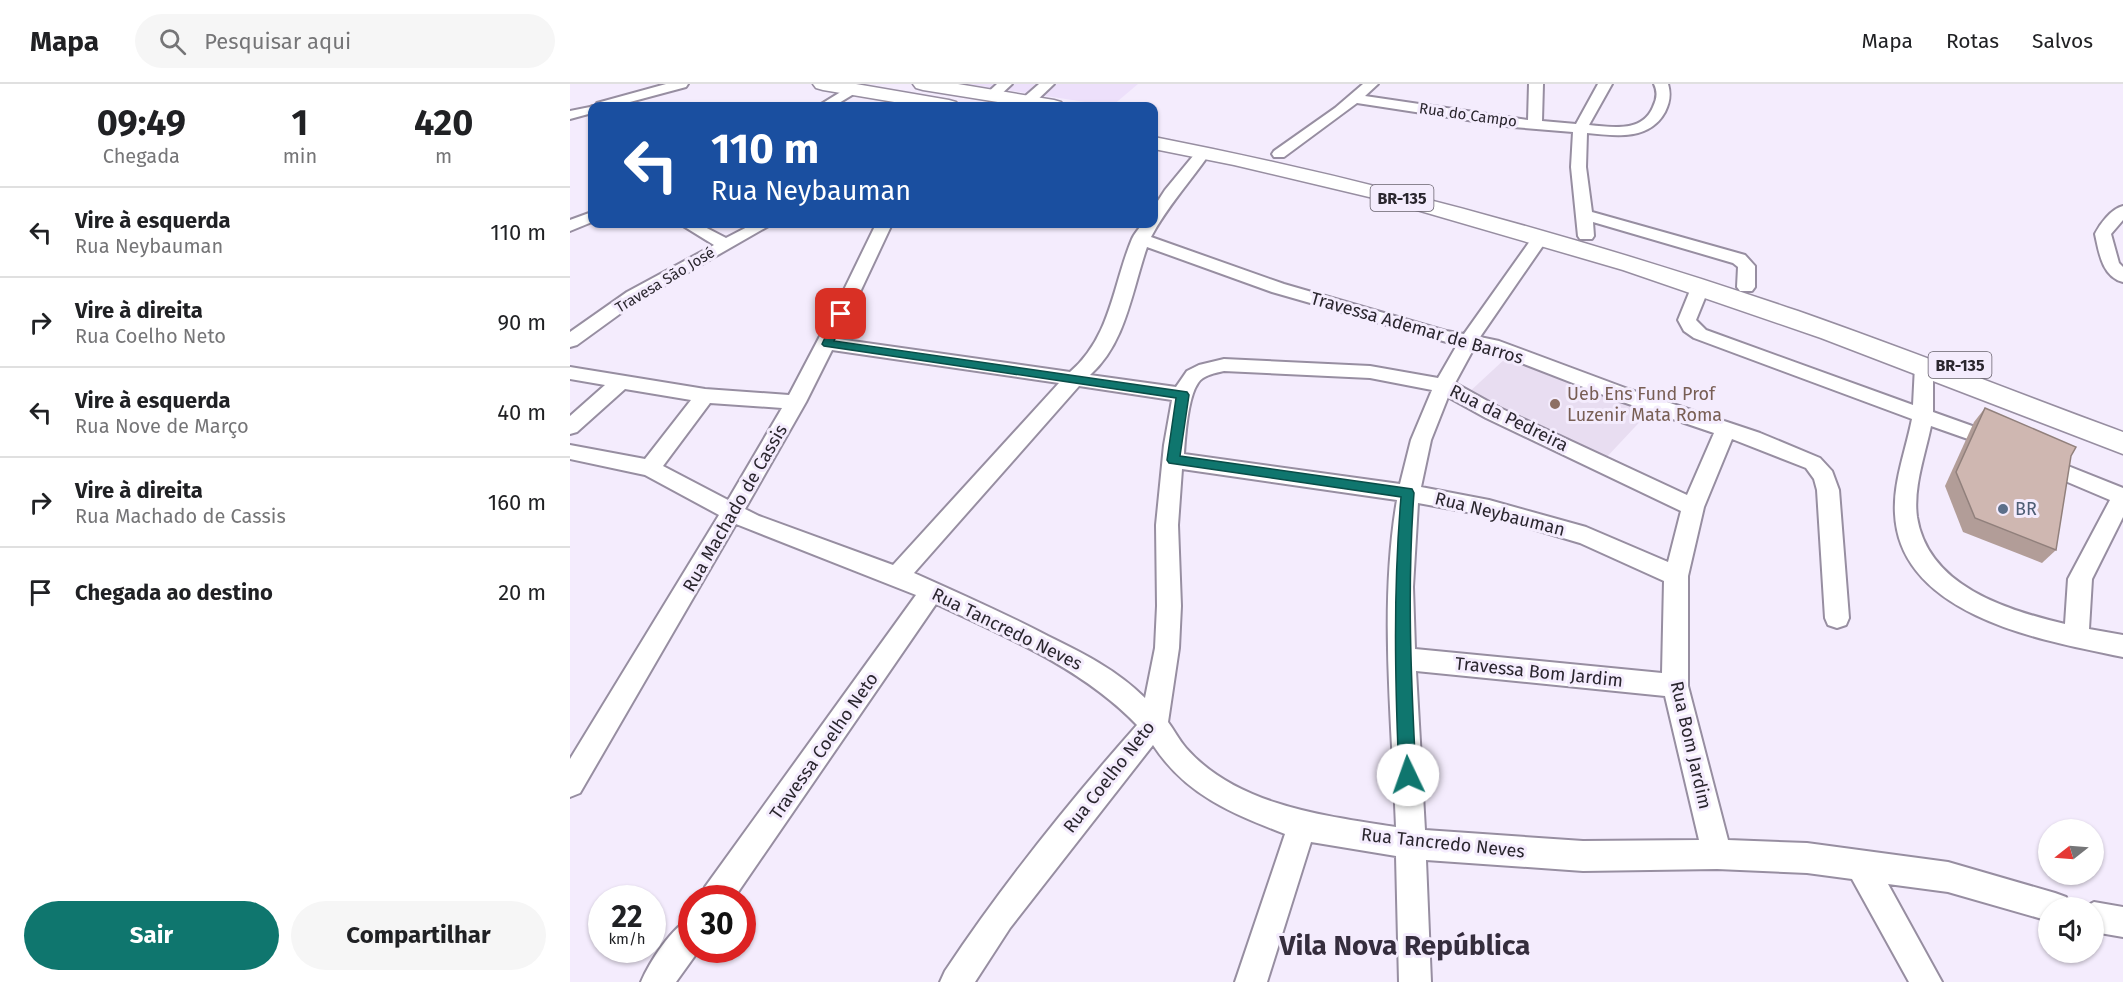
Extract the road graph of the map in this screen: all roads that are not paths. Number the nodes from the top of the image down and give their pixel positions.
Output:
1 (681, 84) edge
2 (823, 84) edge
3 (923, 84) edge
4 (1047, 84) edge
5 (1371, 84) edge
6 (1536, 84) edge
7 (1605, 84) edge
8 (1661, 84) edge
9 (852, 89) junction
10 (998, 90) edge
11 (1355, 99) junction
12 (1028, 101) junction
13 (616, 102) edge
14 (831, 102) edge
15 (926, 102) edge
16 (1033, 102) edge
17 (588, 110) edge
18 (570, 115) edge
19 (1535, 125) junction
20 (1158, 128) edge
21 (1581, 129) junction
22 (1158, 144) edge
23 (1203, 153) junction
24 (1279, 154) junction
25 (2123, 211) edge
26 (1158, 212) edge
27 (588, 219) edge
28 (1586, 225) junction
29 (570, 226) edge
30 (695, 228) edge
31 (756, 228) edge
32 (882, 228) edge
33 (1145, 231) edge
34 (1541, 237) junction
35 (725, 244) junction
36 (2123, 277) edge
37 (1700, 288) junction
38 (1467, 340) junction
39 (570, 341) edge
40 (828, 344) junction
41 (1924, 366) junction
42 (570, 373) edge
43 (1074, 379) junction
44 (621, 382) junction
45 (1444, 386) junction
46 (1183, 395) junction
47 (705, 396) junction
48 (796, 402) junction
49 (1922, 415) junction
50 (2123, 426) edge
51 (570, 427) edge
52 (1726, 429) junction
53 (1968, 432) dead end
54 (2123, 443) edge
55 (570, 452) edge
56 (1173, 460) junction
57 (650, 468) junction
58 (2058, 470) edge
59 (1408, 493) junction
60 (2123, 496) edge
61 (1694, 507) junction
62 (731, 513) junction
63 (897, 576) junction
64 (1676, 576) junction
65 (931, 593) junction
66 (1837, 618) dead end
67 (2076, 637) junction
68 (2123, 646) edge
69 (1402, 659) junction
70 (1675, 686) junction
71 (1154, 724) junction
72 (570, 784) edge
73 (1302, 826) junction
74 (1411, 844) junction
75 (1717, 854) junction
76 (1861, 865) junction
77 (725, 885) edge
78 (2038, 903) edge
79 (2104, 919) edge
80 (2123, 922) edge
81 (678, 953) edge
82 (657, 982) edge
83 (956, 982) edge
84 (1251, 982) edge
85 (1415, 982) edge
86 (1926, 982) edge

1 - 13 street
2 - 9 highway
3 - 10 highway
4 - 12 street
5 - 11 street
6 - 19 street
7 - 21 street
8 - 21 street, Rua do Campo
9 - 14 street
9 - 15 highway
10 - 12 highway
11 - 19 street, Rua do Campo
11 - 24 street
12 - 16 highway
17 - 18 street
19 - 21 street, Rua do Campo
20 - 24 highway, BR-135
21 - 28 street
22 - 23 highway, BR-135
23 - 26 street
23 - 34 highway, BR-135
24 - 28 highway, BR-135
25 - 36 street
27 - 29 street
28 - 50 highway, BR-135
30 - 35 street
31 - 35 street, Travesa São José
32 - 40 street, Rua Machado de Cassis
33 - 38 street, Travessa Ademar de Barros
33 - 43 street
34 - 37 highway, BR-135
34 - 38 street
35 - 39 street, Travesa São José
37 - 41 highway, BR-135
37 - 49 street
38 - 45 street
38 - 52 street, Travessa Ademar de Barros
40 - 43 street
40 - 48 street, Rua Machado de Cassis
41 - 49 street
41 - 54 highway, BR-135
42 - 44 street
43 - 46 street
43 - 63 street
44 - 47 street
44 - 51 street
45 - 46 street, Rua da Pedreira
45 - 59 street
45 - 61 street, Rua da Pedreira
46 - 56 street, Rua Coelho Neto
47 - 48 street
47 - 57 street
48 - 62 street, Rua Machado de Cassis
49 - 53 street
49 - 67 street
52 - 61 street, Rua Bom Jardim
52 - 66 street, Travessa Ademar de Barros
55 - 57 street, Rua Tancredo Neves
56 - 59 street, Rua Neybauman
56 - 71 street, Rua Coelho Neto
57 - 62 street, Rua Tancredo Neves
58 - 60 street
59 - 64 street, Rua Neybauman
59 - 69 street
60 - 67 street
61 - 64 street, Rua Bom Jardim
62 - 63 street, Rua Tancredo Neves
62 - 72 street, Rua Machado de Cassis
63 - 65 street, Rua Tancredo Neves
64 - 70 street, Rua Bom Jardim
65 - 71 street, Rua Tancredo Neves
65 - 77 street, Travessa Coelho Neto
67 - 68 street
69 - 70 street, Travessa Bom Jardim
69 - 74 street
70 - 75 street, Rua Bom Jardim
71 - 73 street, Rua Tancredo Neves
71 - 83 street, Rua Coelho Neto
73 - 74 street, Rua Tancredo Neves
73 - 84 street
74 - 75 street, Rua Tancredo Neves
74 - 85 street
75 - 76 street, Rua Tancredo Neves
76 - 78 street, Rua Tancredo Neves
76 - 86 street
79 - 80 street
81 - 82 street

